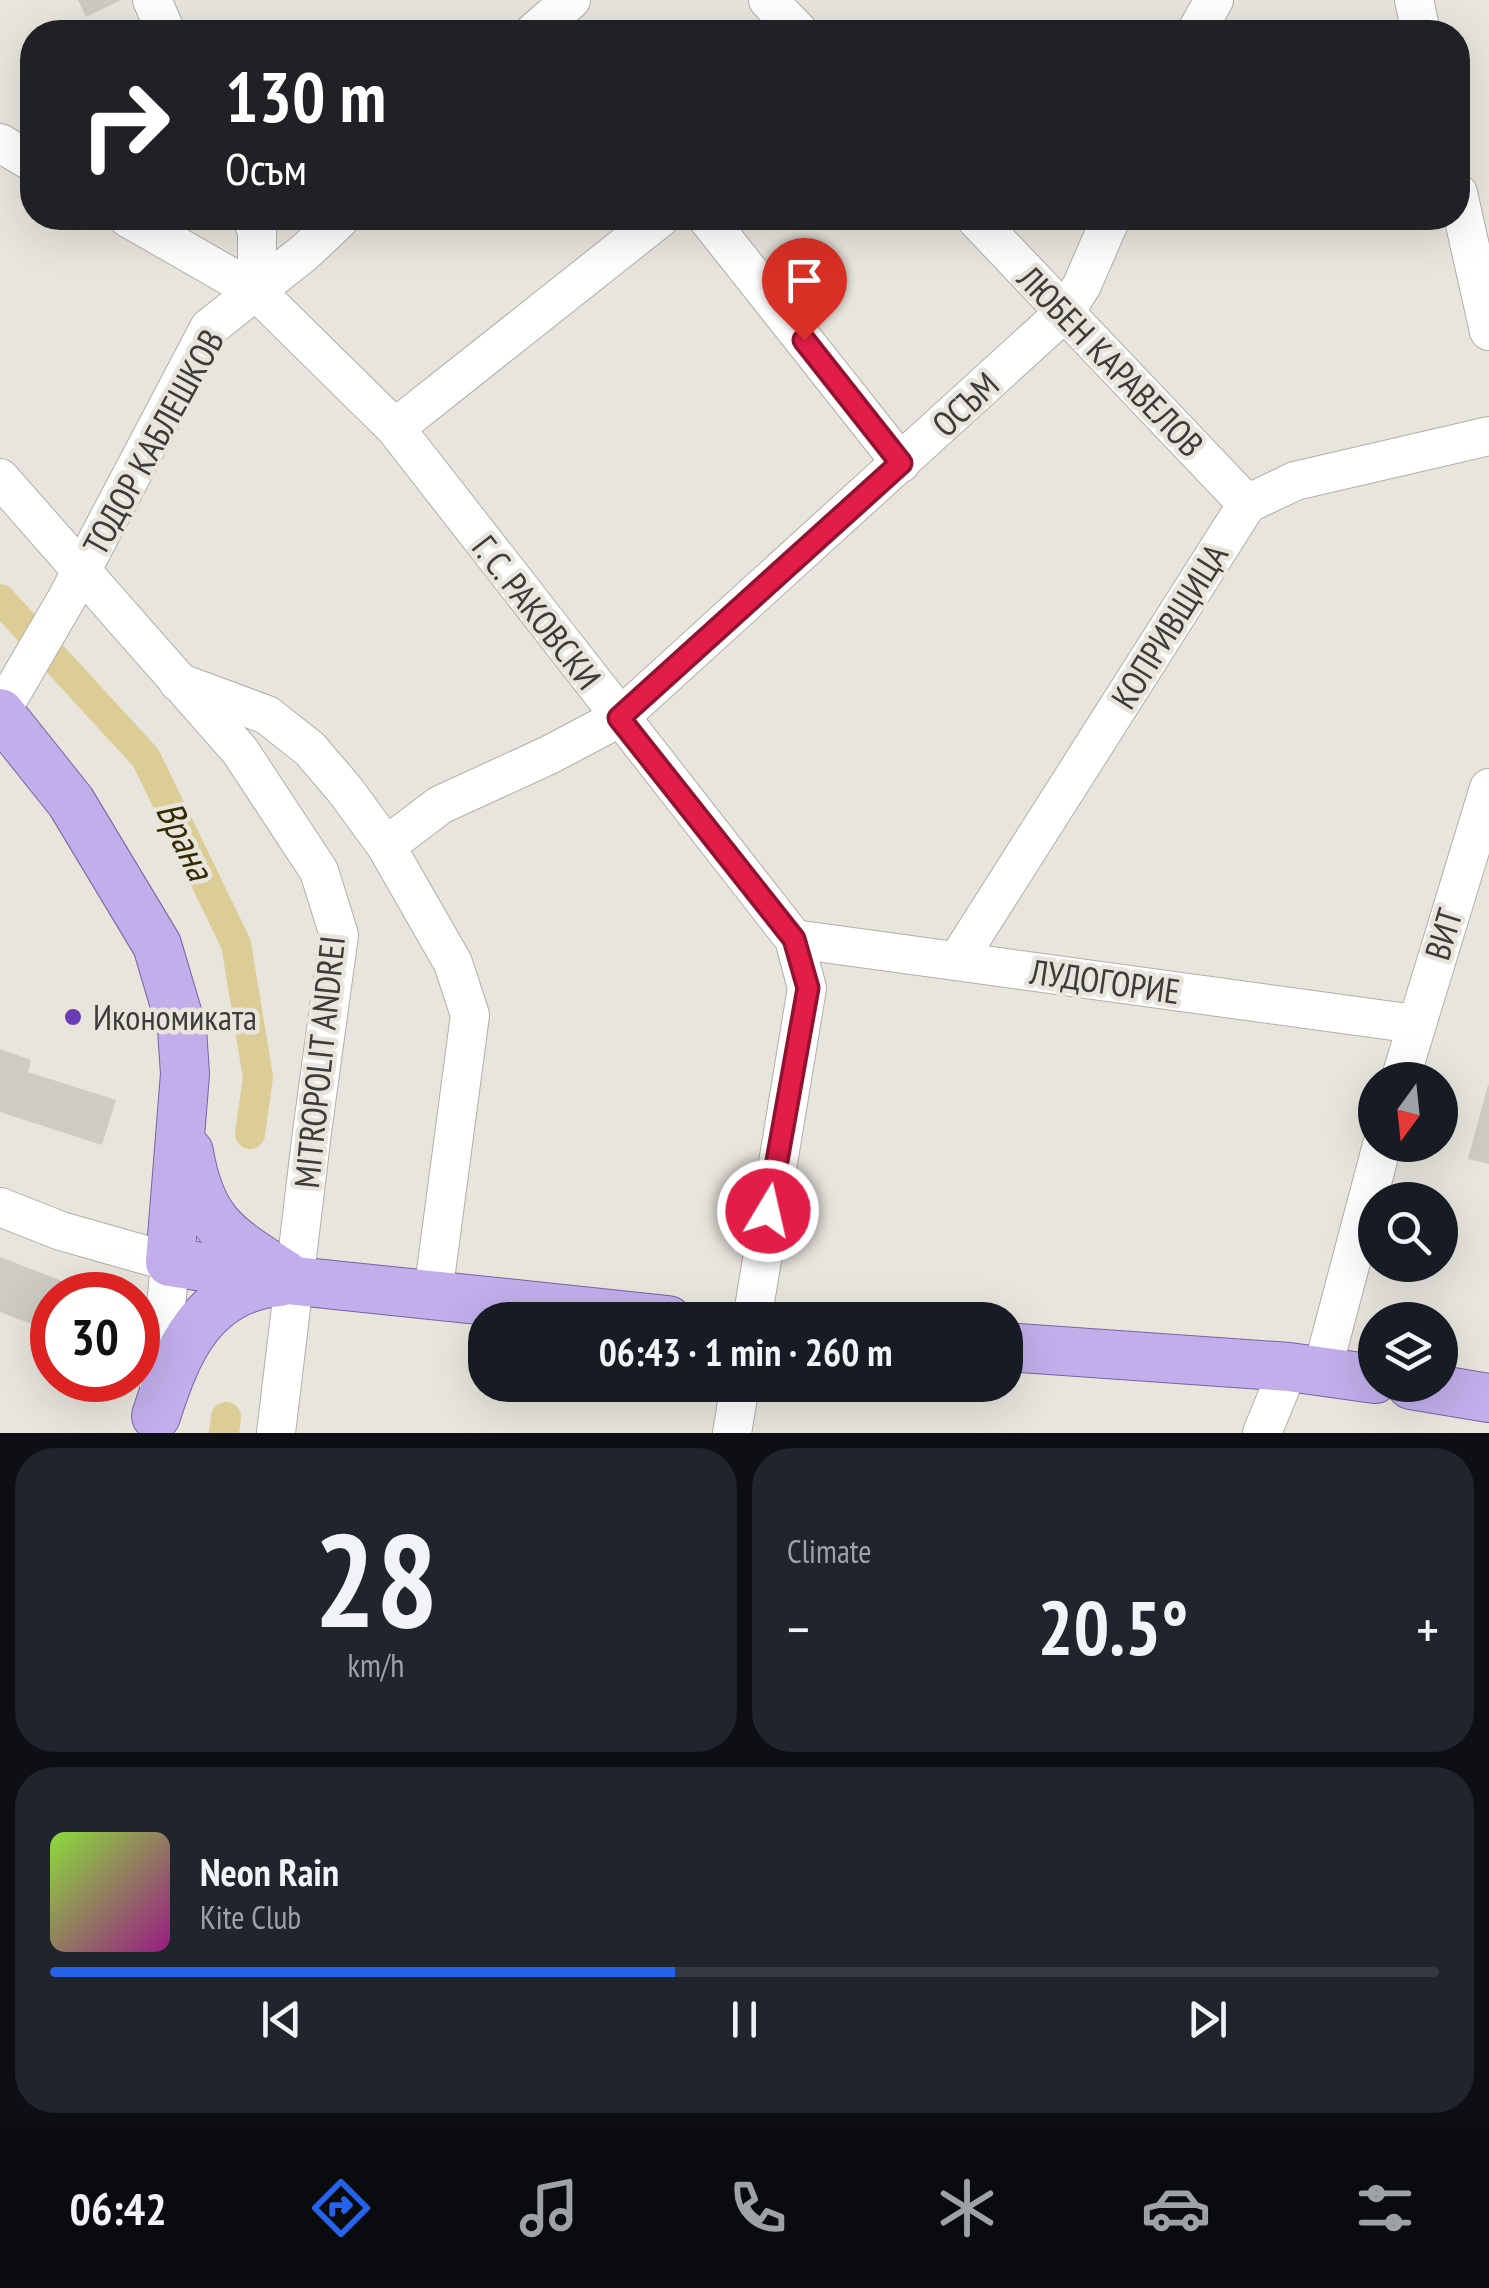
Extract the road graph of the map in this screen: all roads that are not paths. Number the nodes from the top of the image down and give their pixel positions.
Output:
1 (571, 0) edge
2 (768, 0) edge
3 (550, 20) edge
4 (787, 20) edge
5 (149, 230) edge
6 (256, 230) edge
7 (327, 230) edge
8 (645, 230) edge
9 (717, 230) edge
10 (987, 230) edge
11 (1106, 230) edge
12 (1466, 230) edge
13 (257, 292) junction
14 (1076, 309) junction
15 (1489, 331) edge
16 (396, 428) junction
17 (1489, 436) edge
18 (901, 463) junction
19 (0, 478) edge
20 (1247, 504) junction
21 (74, 584) junction
22 (176, 681) junction
23 (4, 707) edge
24 (619, 718) junction
25 (1489, 788) edge
26 (386, 846) junction
27 (794, 939) junction
28 (956, 960) junction
29 (1415, 1024) junction
30 (1405, 1062) edge
31 (183, 1119) junction
32 (1376, 1162) edge
33 (0, 1207) edge
34 (170, 1262) junction
35 (296, 1281) junction
36 (434, 1294) junction
37 (506, 1302) edge
38 (755, 1302) edge
39 (1023, 1348) edge
40 (1489, 1365) edge
41 (1458, 1366) edge
42 (1305, 1369) junction
43 (1358, 1369) edge
44 (1358, 1377) edge
45 (1458, 1393) edge
46 (1489, 1398) edge
47 (737, 1402) edge
48 (154, 1425) edge
49 (276, 1433) edge
50 (732, 1433) edge
51 (1262, 1433) edge

1 - 3 street
2 - 4 street
5 - 13 street, Г. С. РАКОВСКИ
6 - 13 street
7 - 13 street, ТОДОР КАБЛЕШКОВ
8 - 16 street
9 - 18 street
10 - 14 street, ЛЮБЕН КАРАВЕЛОВ
11 - 14 street, ОСЪМ
12 - 15 street
13 - 16 street, Г. С. РАКОВСКИ
13 - 21 street, ТОДОР КАБЛЕШКОВ
14 - 18 street, ОСЪМ
14 - 20 street, ЛЮБЕН КАРАВЕЛОВ
16 - 24 street, Г. С. РАКОВСКИ
17 - 20 street, КОПРИВЩИЦА
18 - 24 street, ОСЪМ
19 - 21 street, MITROPOLIT ANDREI
20 - 28 street, КОПРИВЩИЦА
21 - 22 street, MITROPOLIT ANDREI
21 - 23 street, ТОДОР КАБЛЕШКОВ
22 - 26 street
22 - 35 street, MITROPOLIT ANDREI
23 - 31 main road
24 - 26 street, ОСЪМ
24 - 27 street, Г. С. РАКОВСКИ
25 - 29 street, ВИТ
26 - 36 street
27 - 28 street, ЛУДОГОРИЕ
27 - 38 street, Г. С. РАКОВСКИ
28 - 29 street, ЛУДОГОРИЕ
29 - 30 street, ВИТ
31 - 34 main road
31 - 35 main road
32 - 42 street
33 - 34 street
34 - 35 main road
34 - 48 street
35 - 36 main road
35 - 48 main road
35 - 49 street, MITROPOLIT ANDREI
36 - 37 main road
39 - 42 main road
40 - 41 main road
42 - 43 main road
42 - 44 main road
42 - 51 street
45 - 46 main road
47 - 50 street

